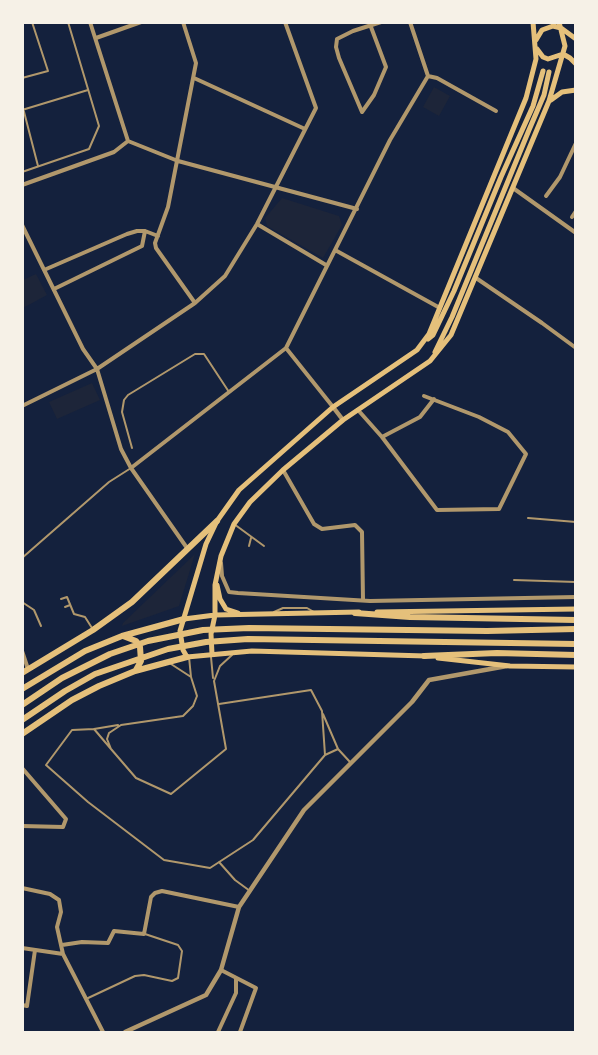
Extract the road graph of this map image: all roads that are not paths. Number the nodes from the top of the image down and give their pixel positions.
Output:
1 (32, 22) edge
2 (68, 22) edge
3 (90, 22) edge
4 (141, 22) edge
5 (183, 22) edge
6 (285, 22) edge
7 (381, 22) edge
8 (410, 22) edge
9 (533, 22) edge
10 (560, 26) edge
11 (371, 27) junction
12 (96, 38) junction
13 (576, 39) edge
14 (535, 43) junction
15 (563, 54) junction
16 (576, 64) edge
17 (428, 76) junction
18 (22, 78) edge
19 (194, 78) junction
20 (88, 90) junction
21 (576, 90) edge
22 (549, 101) junction
23 (22, 104) edge
24 (23, 110) edge
25 (496, 111) dead end
26 (304, 129) junction
27 (128, 141) junction
28 (576, 142) edge
29 (178, 161) junction
30 (38, 166) junction
31 (22, 172) edge
32 (22, 185) edge
33 (277, 188) junction
34 (513, 188) junction
35 (546, 196) dead end
36 (357, 209) junction
37 (576, 211) edge
38 (572, 217) dead end
39 (257, 224) junction
40 (22, 225) edge
41 (145, 231) junction
42 (576, 233) edge
43 (158, 236) junction
44 (335, 250) junction
45 (326, 265) junction
46 (44, 270) junction
47 (476, 278) junction
48 (54, 289) junction
49 (195, 303) junction
50 (440, 308) junction
51 (286, 348) junction
52 (576, 348) edge
53 (417, 350) junction
54 (430, 361) junction
55 (97, 369) junction
56 (229, 392) junction
57 (424, 396) dead end
58 (434, 399) junction
59 (22, 406) edge
60 (333, 407) junction
61 (358, 409) junction
62 (343, 420) junction
63 (382, 437) junction
64 (132, 447) dead end
65 (131, 468) junction
66 (283, 470) junction
67 (528, 518) dead end
68 (217, 520) junction
69 (576, 522) edge
70 (234, 524) junction
71 (251, 538) junction
72 (249, 546) dead end
73 (264, 546) dead end
74 (187, 548) junction
75 (221, 556) junction
76 (22, 558) edge
77 (216, 578) junction
78 (514, 580) dead end
79 (576, 582) edge
80 (576, 597) edge
81 (61, 599) dead end
82 (363, 600) junction
83 (22, 602) edge
84 (70, 605) junction
85 (40, 607) dead end
86 (65, 607) dead end
87 (576, 609) edge
88 (34, 610) junction
89 (355, 613) junction
90 (242, 614) junction
91 (215, 615) junction
92 (44, 616) dead end
93 (38, 618) junction
94 (184, 619) junction
95 (576, 620) edge
96 (41, 626) dead end
97 (576, 629) edge
98 (93, 630) junction
99 (122, 636) junction
100 (576, 644) edge
101 (22, 651) edge
102 (252, 651) junction
103 (211, 654) junction
104 (576, 655) edge
105 (424, 656) junction
106 (188, 657) junction
107 (165, 662) junction
108 (510, 666) junction
109 (576, 667) edge
110 (25, 671) edge
111 (135, 671) junction
112 (191, 677) junction
113 (214, 681) junction
114 (22, 689) edge
115 (219, 704) junction
116 (22, 705) edge
117 (322, 711) junction
118 (22, 720) edge
119 (121, 725) junction
120 (94, 729) junction
121 (22, 734) edge
122 (111, 749) junction
123 (338, 749) junction
124 (325, 755) junction
125 (350, 762) junction
126 (22, 768) edge
127 (22, 826) edge
128 (219, 862) junction
129 (22, 888) edge
130 (250, 891) junction
131 (239, 907) junction
132 (144, 934) junction
133 (62, 945) junction
134 (22, 948) edge
135 (35, 950) junction
136 (63, 954) junction
137 (220, 970) junction
138 (236, 978) junction
139 (86, 999) junction
140 (22, 1005) edge
141 (103, 1032) edge
142 (125, 1032) edge
143 (218, 1032) edge
144 (240, 1032) edge

1 - 18 lane
2 - 20 lane
3 - 12 street
4 - 12 street
5 - 19 street
6 - 26 street
7 - 11 street
8 - 17 street
9 - 14 main road
10 - 13 main road
10 - 14 main road
10 - 15 main road
11 - 11 street
12 - 27 street
14 - 15 main road
14 - 50 main road
15 - 16 main road
15 - 22 main road
17 - 25 street
17 - 36 street
19 - 26 street
19 - 29 street
20 - 24 lane
20 - 30 lane
21 - 22 main road
22 - 34 main road
23 - 24 lane
24 - 30 lane
26 - 33 street
27 - 29 street
27 - 32 street
28 - 35 street
29 - 33 street
29 - 43 street
30 - 31 lane
33 - 36 street
33 - 39 street
34 - 42 street
34 - 47 main road
36 - 44 street
37 - 38 street
39 - 45 street
39 - 49 street
40 - 46 street
41 - 43 street
41 - 46 street
41 - 48 street
43 - 49 street
44 - 45 street
44 - 50 street
45 - 51 street
46 - 48 street
47 - 52 street
47 - 54 main road
48 - 55 street
49 - 55 street
50 - 53 main road
51 - 56 street
51 - 60 street
53 - 54 main road
53 - 60 main road
54 - 61 main road
55 - 59 street
55 - 65 street
56 - 64 lane
56 - 65 street
57 - 58 street
58 - 63 street
58 - 63 street
60 - 62 street
60 - 68 main road
61 - 62 main road
61 - 63 street
62 - 66 main road
65 - 74 street
65 - 76 lane
66 - 70 main road
66 - 82 street
67 - 69 lane
68 - 74 highway
68 - 94 main road
70 - 71 lane
70 - 75 main road
71 - 72 lane
71 - 73 lane
74 - 98 highway
75 - 77 main road
75 - 82 street
77 - 90 main road
77 - 91 main road
78 - 79 lane
80 - 82 street
81 - 84 lane
83 - 88 lane
84 - 86 lane
84 - 98 lane
85 - 88 lane
87 - 89 main road
88 - 93 lane
89 - 90 main road
89 - 95 highway
90 - 91 main road
91 - 94 main road
91 - 103 main road
92 - 93 lane
93 - 96 lane
94 - 99 highway
94 - 106 main road
97 - 116 highway
98 - 110 highway
99 - 111 highway
99 - 114 highway
100 - 118 highway
101 - 110 street
102 - 103 main road
102 - 105 main road
102 - 113 lane
103 - 106 main road
103 - 113 lane
104 - 105 highway
105 - 108 main road
106 - 107 highway
106 - 112 lane
107 - 111 highway
107 - 112 lane
108 - 109 main road
108 - 125 street
111 - 121 highway
112 - 119 lane
113 - 115 lane
115 - 117 lane
115 - 122 lane
117 - 123 lane
117 - 124 lane
119 - 120 lane
119 - 122 lane
120 - 122 lane
120 - 128 lane
123 - 124 lane
123 - 125 lane
124 - 128 lane
125 - 130 street
126 - 127 street
128 - 130 lane
129 - 133 street
130 - 131 street
131 - 132 street
131 - 137 street
132 - 133 street
132 - 139 lane
133 - 136 street
134 - 135 street
135 - 136 street
135 - 140 street
136 - 139 street
137 - 138 street
137 - 142 street
138 - 143 street
138 - 144 street
139 - 141 street

